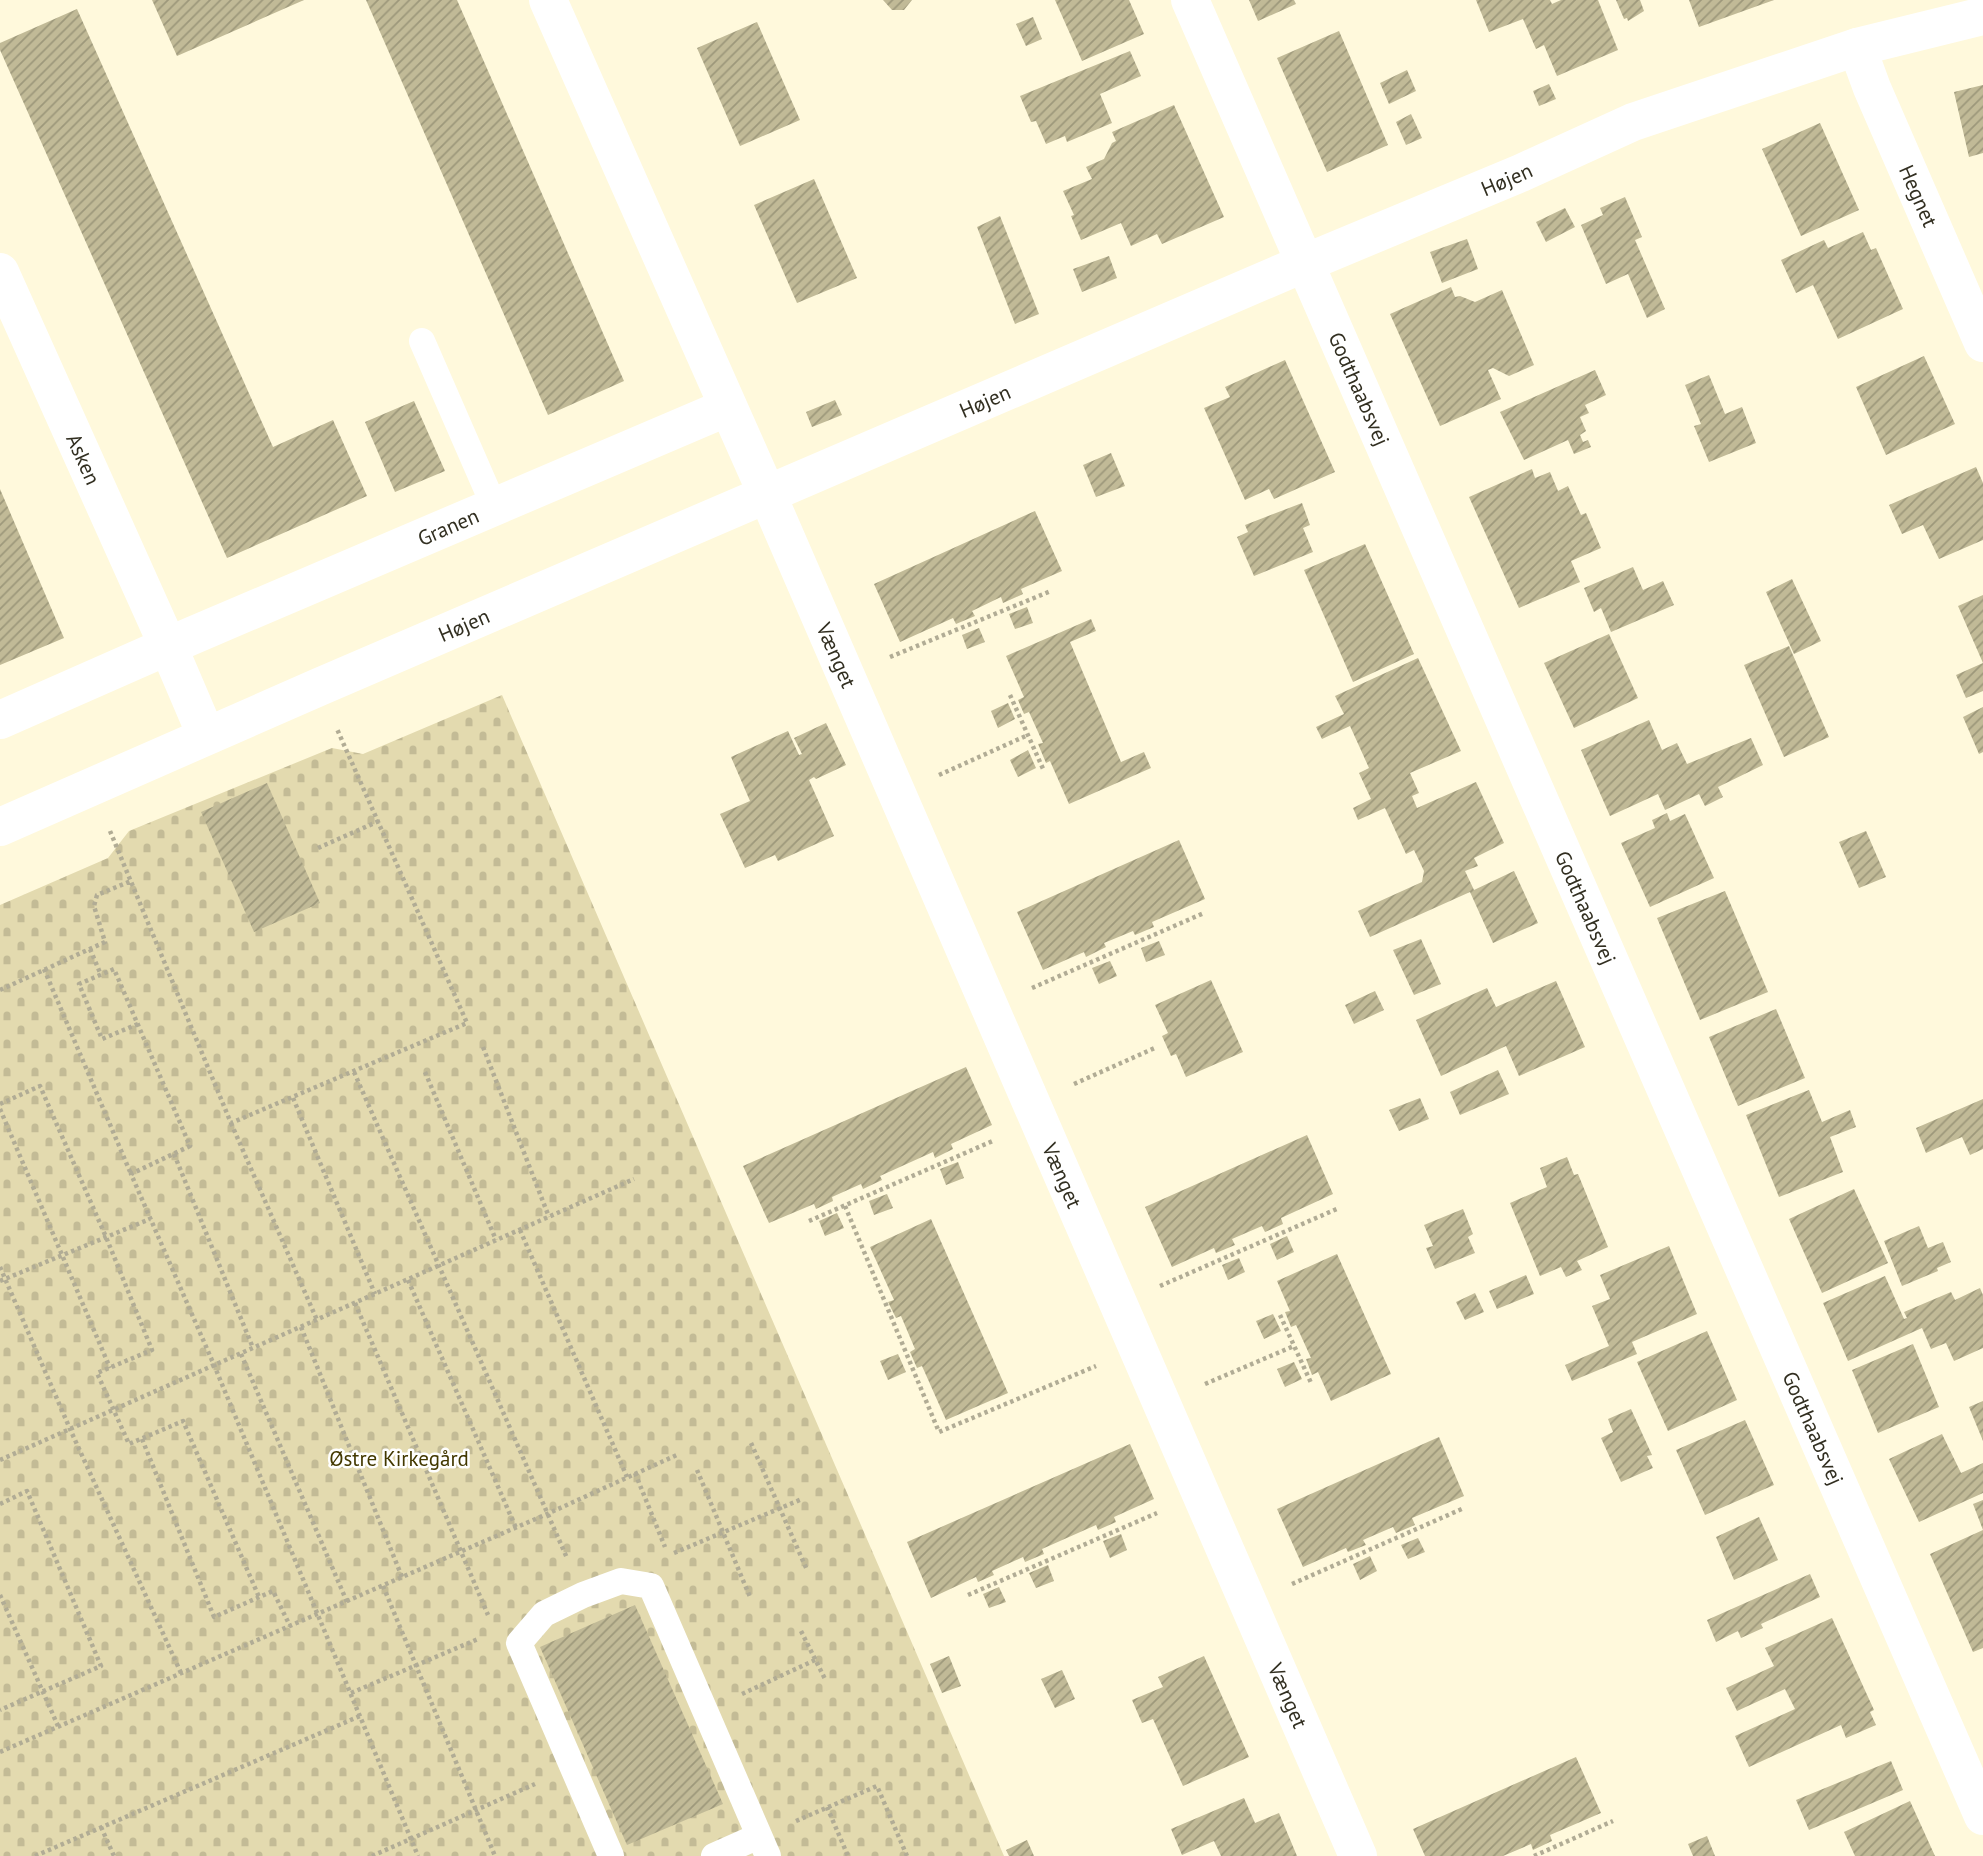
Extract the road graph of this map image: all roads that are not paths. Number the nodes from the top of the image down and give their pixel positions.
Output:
1 (548, 0) edge
2 (1190, 0) edge
3 (1983, 16) edge
4 (1857, 47) junction
5 (1304, 263) junction
6 (0, 272) edge
7 (422, 341) dead end
8 (1983, 342) edge
9 (728, 407) junction
10 (767, 494) junction
11 (494, 506) junction
12 (168, 646) junction
13 (0, 720) edge
14 (206, 735) junction
15 (0, 827) edge
16 (1983, 1816) edge
17 (764, 1846) edge
18 (611, 1856) edge
19 (714, 1856) edge
20 (1357, 1856) edge

1 - 9 street
2 - 5 street, Godthaabsvej
3 - 4 street, Højen
4 - 5 street, Højen
4 - 8 street, Hegnet
5 - 10 street, Højen
5 - 16 street, Godthaabsvej
6 - 12 street, Asken
7 - 11 lane
9 - 10 street
9 - 11 street, Granen
10 - 14 street, Højen
10 - 20 street, Vænget
11 - 12 street, Granen
12 - 13 street
12 - 14 street, Asken
14 - 15 street, Højen
17 - 18 lane
17 - 19 lane

